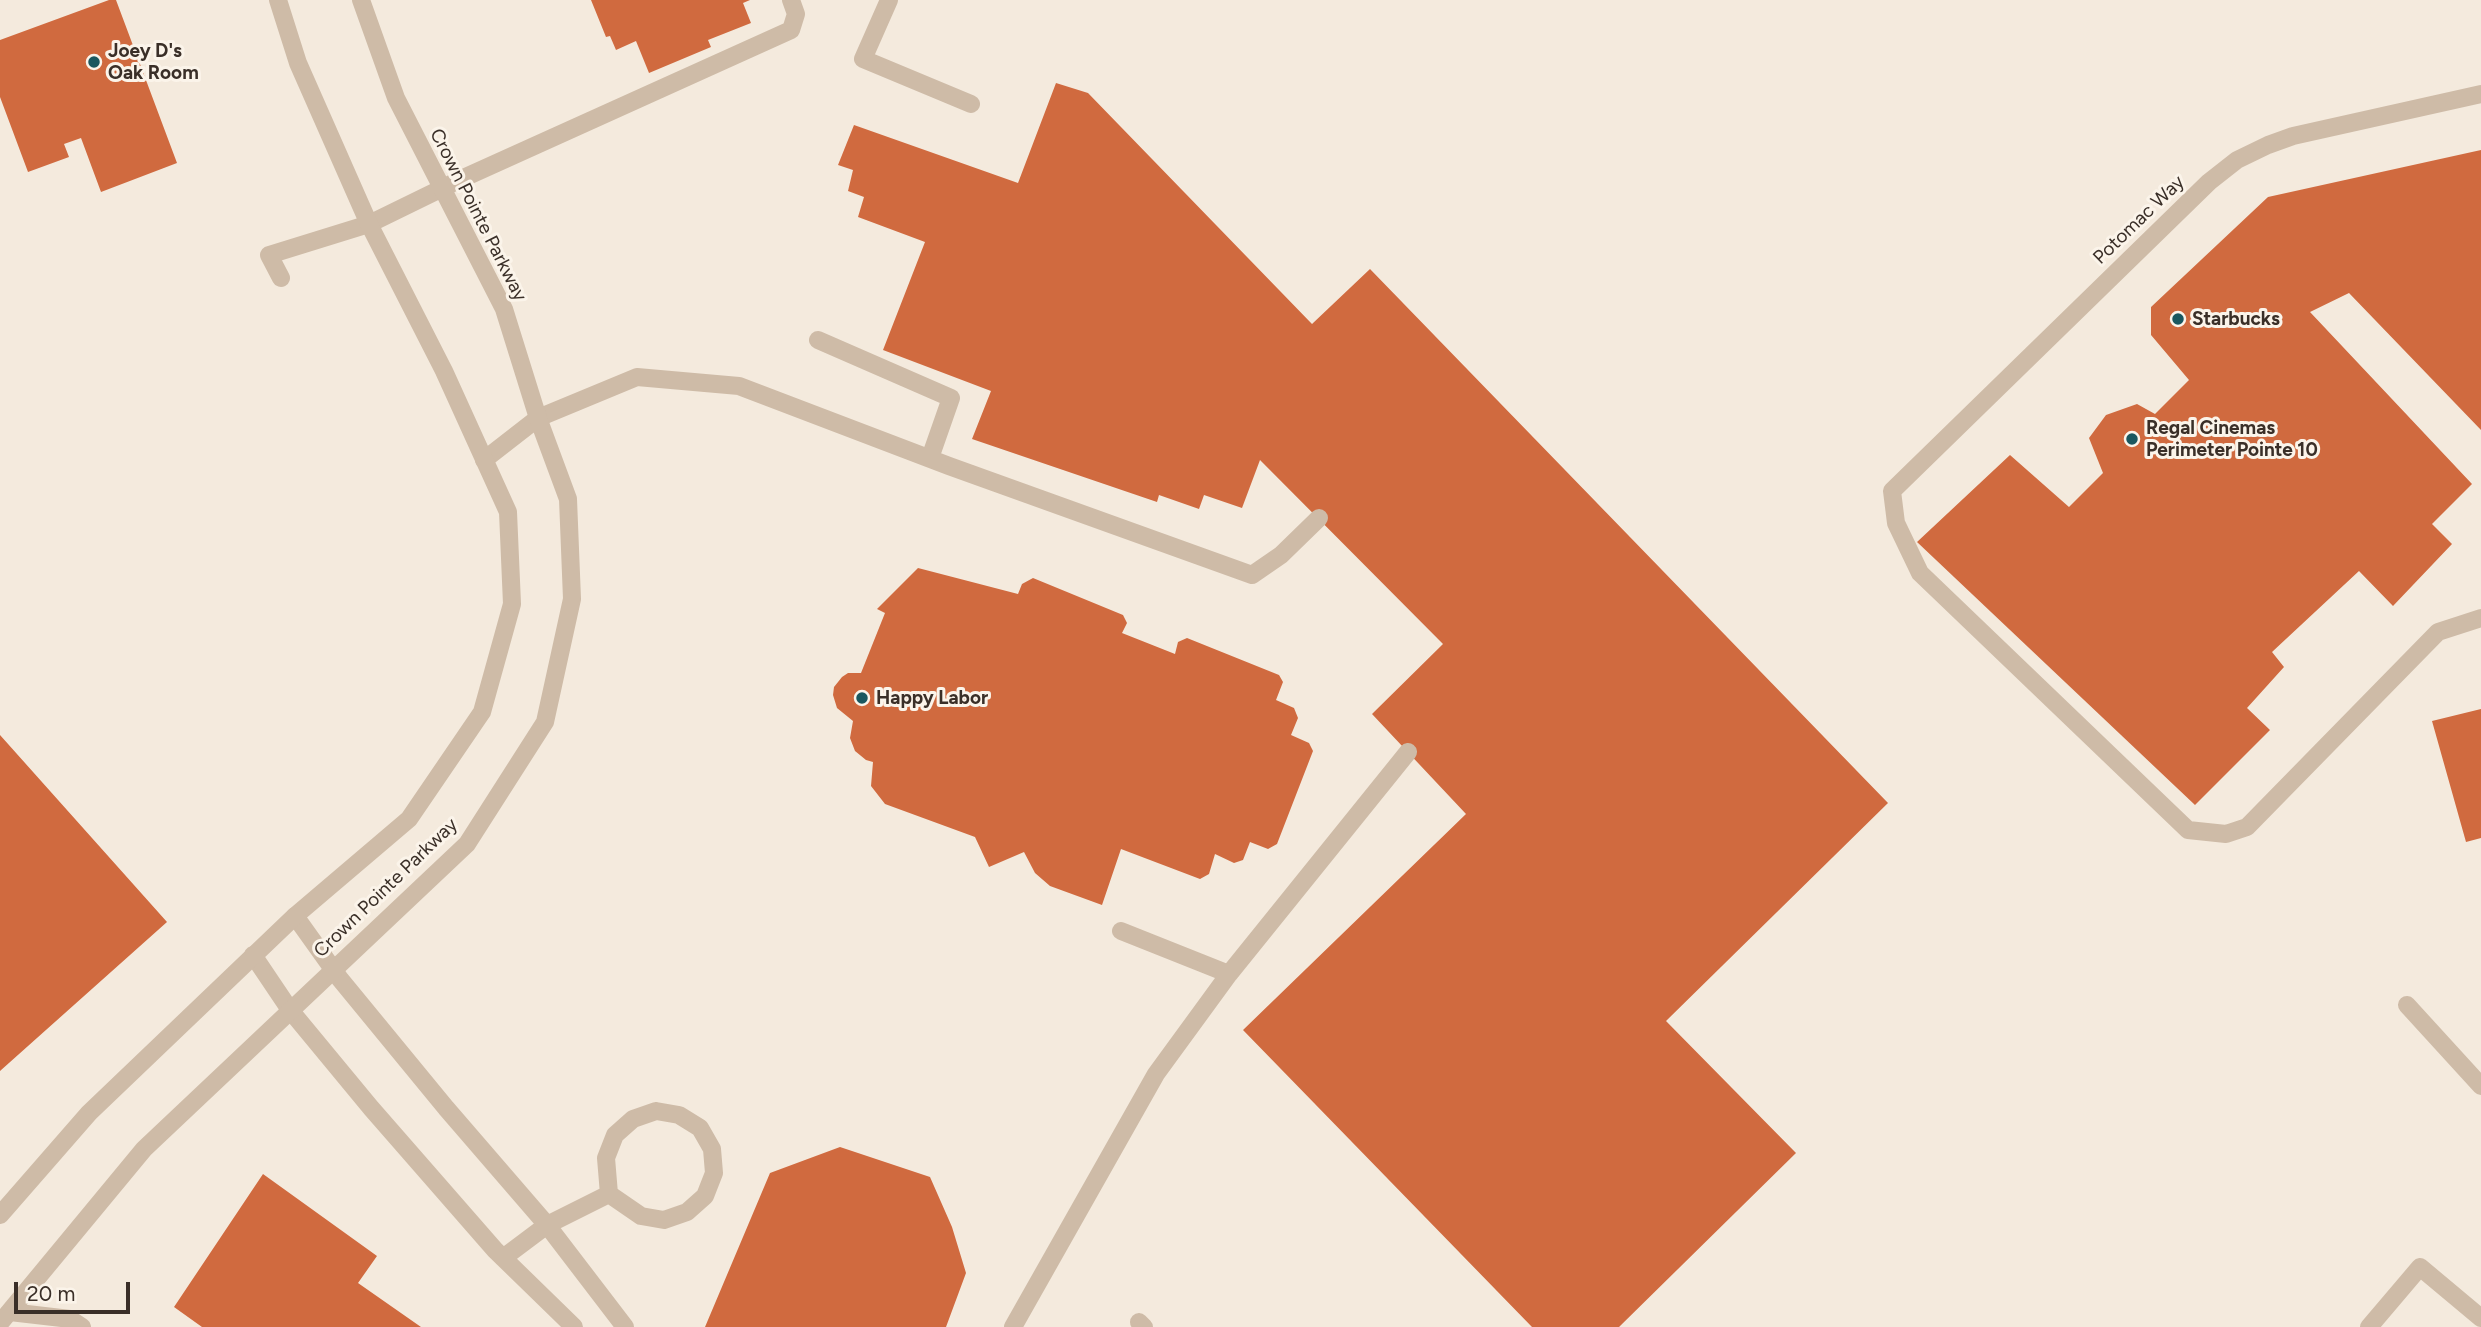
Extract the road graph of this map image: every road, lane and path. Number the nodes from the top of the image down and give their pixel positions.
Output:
1 (278, 0) edge
2 (361, 0) edge
3 (792, 0) edge
4 (889, 0) edge
5 (2481, 94) edge
6 (971, 104) dead end
7 (441, 189) junction
8 (369, 224) junction
9 (281, 278) dead end
10 (818, 340) dead end
11 (538, 418) junction
12 (930, 458) junction
13 (484, 460) junction
14 (1319, 519) dead end
15 (2481, 618) edge
16 (1408, 752) dead end
17 (295, 916) junction
18 (1121, 931) dead end
19 (253, 955) junction
20 (332, 969) junction
21 (1229, 974) junction
22 (2407, 1005) dead end
23 (290, 1010) junction
24 (2481, 1086) edge
25 (609, 1194) junction
26 (0, 1215) edge
27 (547, 1225) junction
28 (503, 1258) junction
29 (3, 1312) edge
30 (2481, 1318) edge
31 (82, 1327) edge
32 (574, 1327) edge
33 (625, 1327) edge
34 (1013, 1327) edge
35 (2369, 1327) edge

1 - 8 street, Crown Pointe Parkway
2 - 7 street, Crown Pointe Parkway
3 - 7 street
4 - 6 street
5 - 15 street, Potomac Way
7 - 8 street
7 - 11 street, Crown Pointe Parkway
8 - 9 street
8 - 13 street, Crown Pointe Parkway
10 - 12 street
11 - 12 street
11 - 13 street
11 - 20 street, Crown Pointe Parkway
12 - 14 street
13 - 17 street, Crown Pointe Parkway
16 - 21 street
17 - 19 street, Crown Pointe Parkway
17 - 20 street
18 - 21 street
19 - 23 street
19 - 26 street, Crown Pointe Parkway
20 - 23 street, Crown Pointe Parkway
20 - 27 street
21 - 34 street
22 - 24 street
23 - 28 street
23 - 29 street, Crown Pointe Parkway
25 - 25 street
25 - 27 street
27 - 28 street
27 - 33 street
28 - 32 street
29 - 31 street
30 - 35 street

